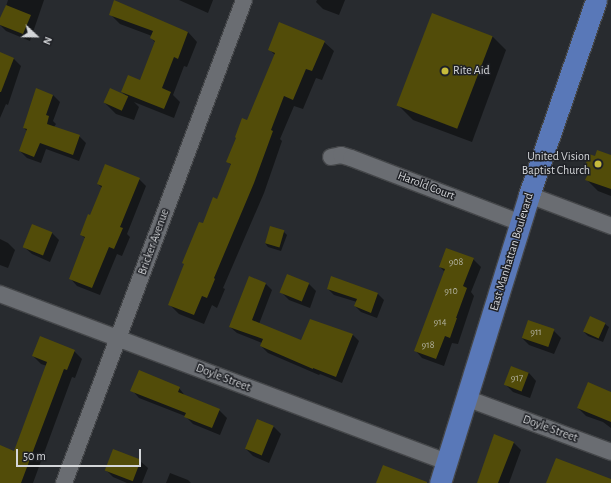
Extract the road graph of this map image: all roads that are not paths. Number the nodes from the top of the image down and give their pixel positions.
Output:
1 (244, 0) edge
2 (596, 0) edge
3 (331, 157) dead end
4 (529, 195) junction
5 (521, 223) junction
6 (611, 226) edge
7 (0, 294) edge
8 (118, 339) junction
9 (466, 398) junction
10 (611, 452) edge
11 (446, 462) junction
12 (64, 483) edge
13 (440, 483) edge

1 - 8 street, Bricker Avenue
2 - 4 main road, East Manhattan Boulevard
3 - 5 street, Harold Court
4 - 5 main road, East Manhattan Boulevard
4 - 6 street
5 - 9 main road, East Manhattan Boulevard
7 - 8 street, Doyle Street
8 - 11 street, Doyle Street
8 - 12 street, Bricker Avenue
9 - 10 street, Doyle Street
9 - 11 main road, East Manhattan Boulevard
11 - 13 main road, East Manhattan Boulevard

